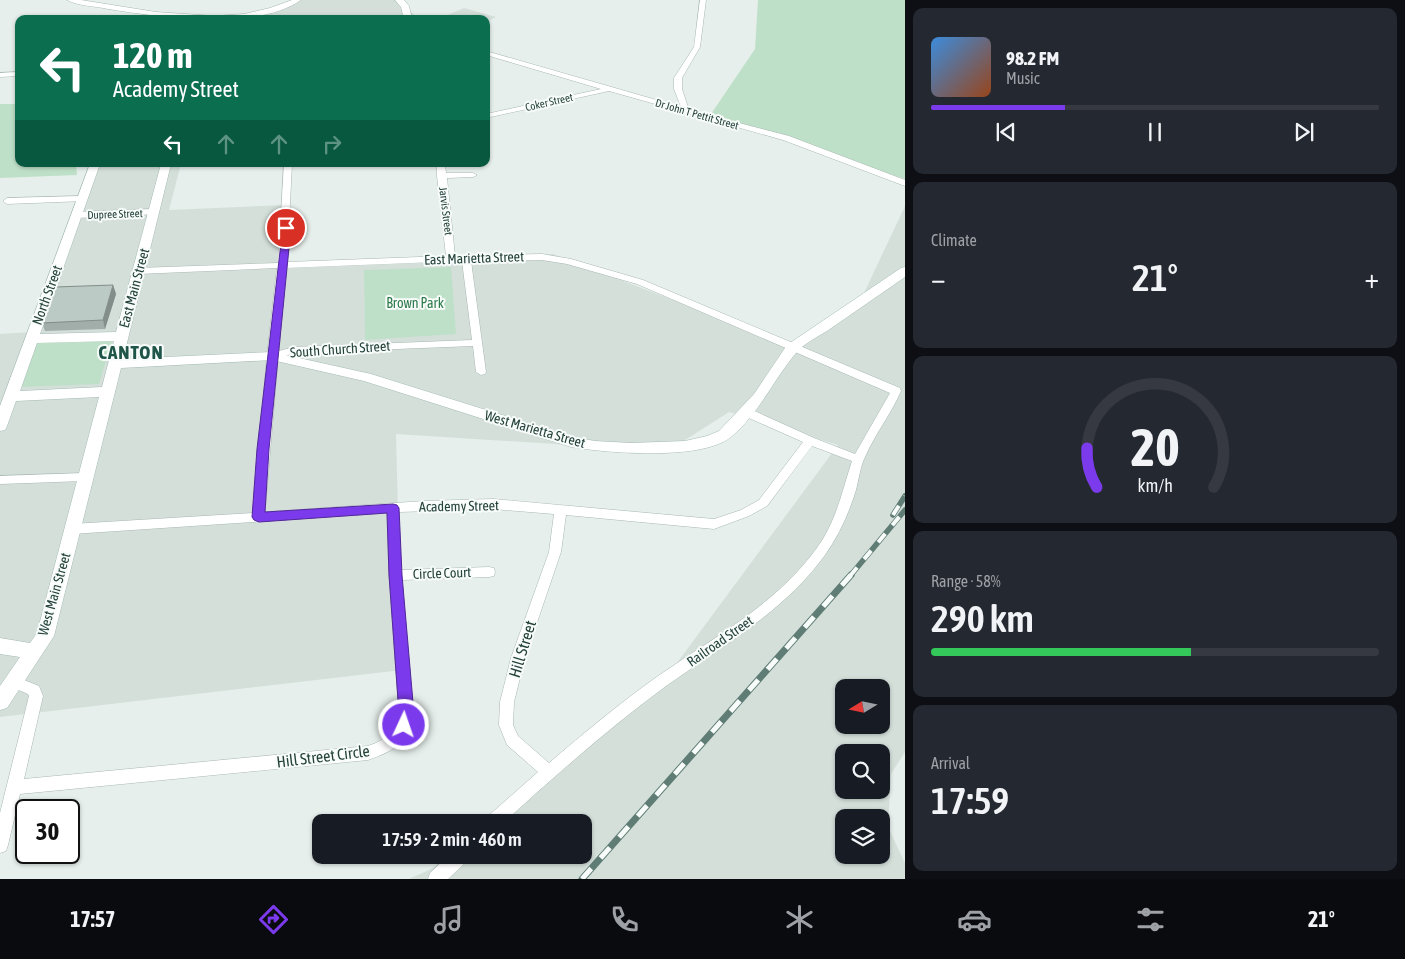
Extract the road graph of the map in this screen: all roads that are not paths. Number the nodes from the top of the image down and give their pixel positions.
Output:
1 (70, 0) edge
2 (298, 0) edge
3 (399, 0) edge
4 (702, 0) edge
5 (176, 15) edge
6 (248, 15) edge
7 (407, 15) edge
8 (490, 54) edge
9 (15, 74) edge
10 (0, 75) edge
11 (611, 88) junction
12 (686, 111) junction
13 (490, 115) edge
14 (94, 167) edge
15 (165, 167) edge
16 (288, 167) edge
17 (441, 167) edge
18 (473, 175) dead end
19 (441, 176) junction
20 (905, 183) edge
21 (82, 199) junction
22 (7, 201) dead end
23 (155, 212) junction
24 (76, 215) junction
25 (452, 258) junction
26 (466, 258) junction
27 (284, 266) junction
28 (138, 271) junction
29 (905, 272) edge
30 (122, 336) junction
31 (31, 339) junction
32 (477, 343) junction
33 (792, 348) junction
34 (272, 356) junction
35 (114, 364) junction
36 (481, 372) dead end
37 (107, 392) junction
38 (10, 396) junction
39 (746, 412) junction
40 (0, 426) edge
41 (810, 442) junction
42 (858, 459) junction
43 (84, 478) junction
44 (0, 480) edge
45 (393, 508) junction
46 (561, 510) junction
47 (259, 517) junction
48 (72, 529) junction
49 (489, 572) dead end
50 (395, 575) junction
51 (0, 646) edge
52 (35, 652) junction
53 (14, 682) junction
54 (0, 702) edge
55 (549, 773) junction
56 (14, 786) junction
57 (502, 814) edge
58 (0, 845) edge
59 (451, 864) edge
60 (436, 879) edge

1 - 5 street
2 - 6 street
3 - 7 main road
4 - 12 street
8 - 11 street, Dr John T Pettit Street
9 - 10 street
11 - 12 street, Dr John T Pettit Street
11 - 13 street, Coker Street
12 - 20 street, Dr John T Pettit Street
14 - 21 main road, North Street
15 - 23 main road, East Main Street
16 - 27 street
17 - 19 street, Jarvis Street
18 - 19 street
19 - 25 street, Jarvis Street
21 - 22 street
21 - 24 main road, North Street
23 - 24 street, Dupree Street
23 - 28 main road, East Main Street
24 - 31 main road, North Street
25 - 26 street, East Marietta Street
25 - 27 street, East Marietta Street
26 - 32 street
26 - 33 street, East Marietta Street
27 - 28 street, East Marietta Street
27 - 34 street
28 - 30 main road, East Main Street
29 - 33 main road, West Marietta Street
30 - 31 main road
30 - 35 main road, East Main Street
31 - 38 main road, North Street
32 - 34 street, South Church Street
32 - 36 street
33 - 39 main road, West Marietta Street
33 - 42 street, Railroad Street
34 - 35 main road, South Church Street
34 - 39 main road, West Marietta Street
34 - 47 street
35 - 37 main road, East Main Street
37 - 38 main road
37 - 43 main road, East Main Street
38 - 40 main road, North Street
39 - 41 street
41 - 42 street
41 - 46 street, Academy Street
42 - 55 street, Railroad Street
43 - 44 street
43 - 48 main road, East Main Street
45 - 46 street, Academy Street
45 - 47 street, Academy Street
45 - 50 street, Hill Street Circle
46 - 55 street, Hill Street
47 - 48 street, Academy Street
48 - 52 main road, West Main Street
49 - 50 street, Circle Court
50 - 56 street, Hill Street Circle
51 - 52 main road
52 - 53 main road, West Main Street
53 - 54 main road, West Main Street
53 - 56 street
55 - 57 street, Railroad Street
56 - 58 street
59 - 60 street

